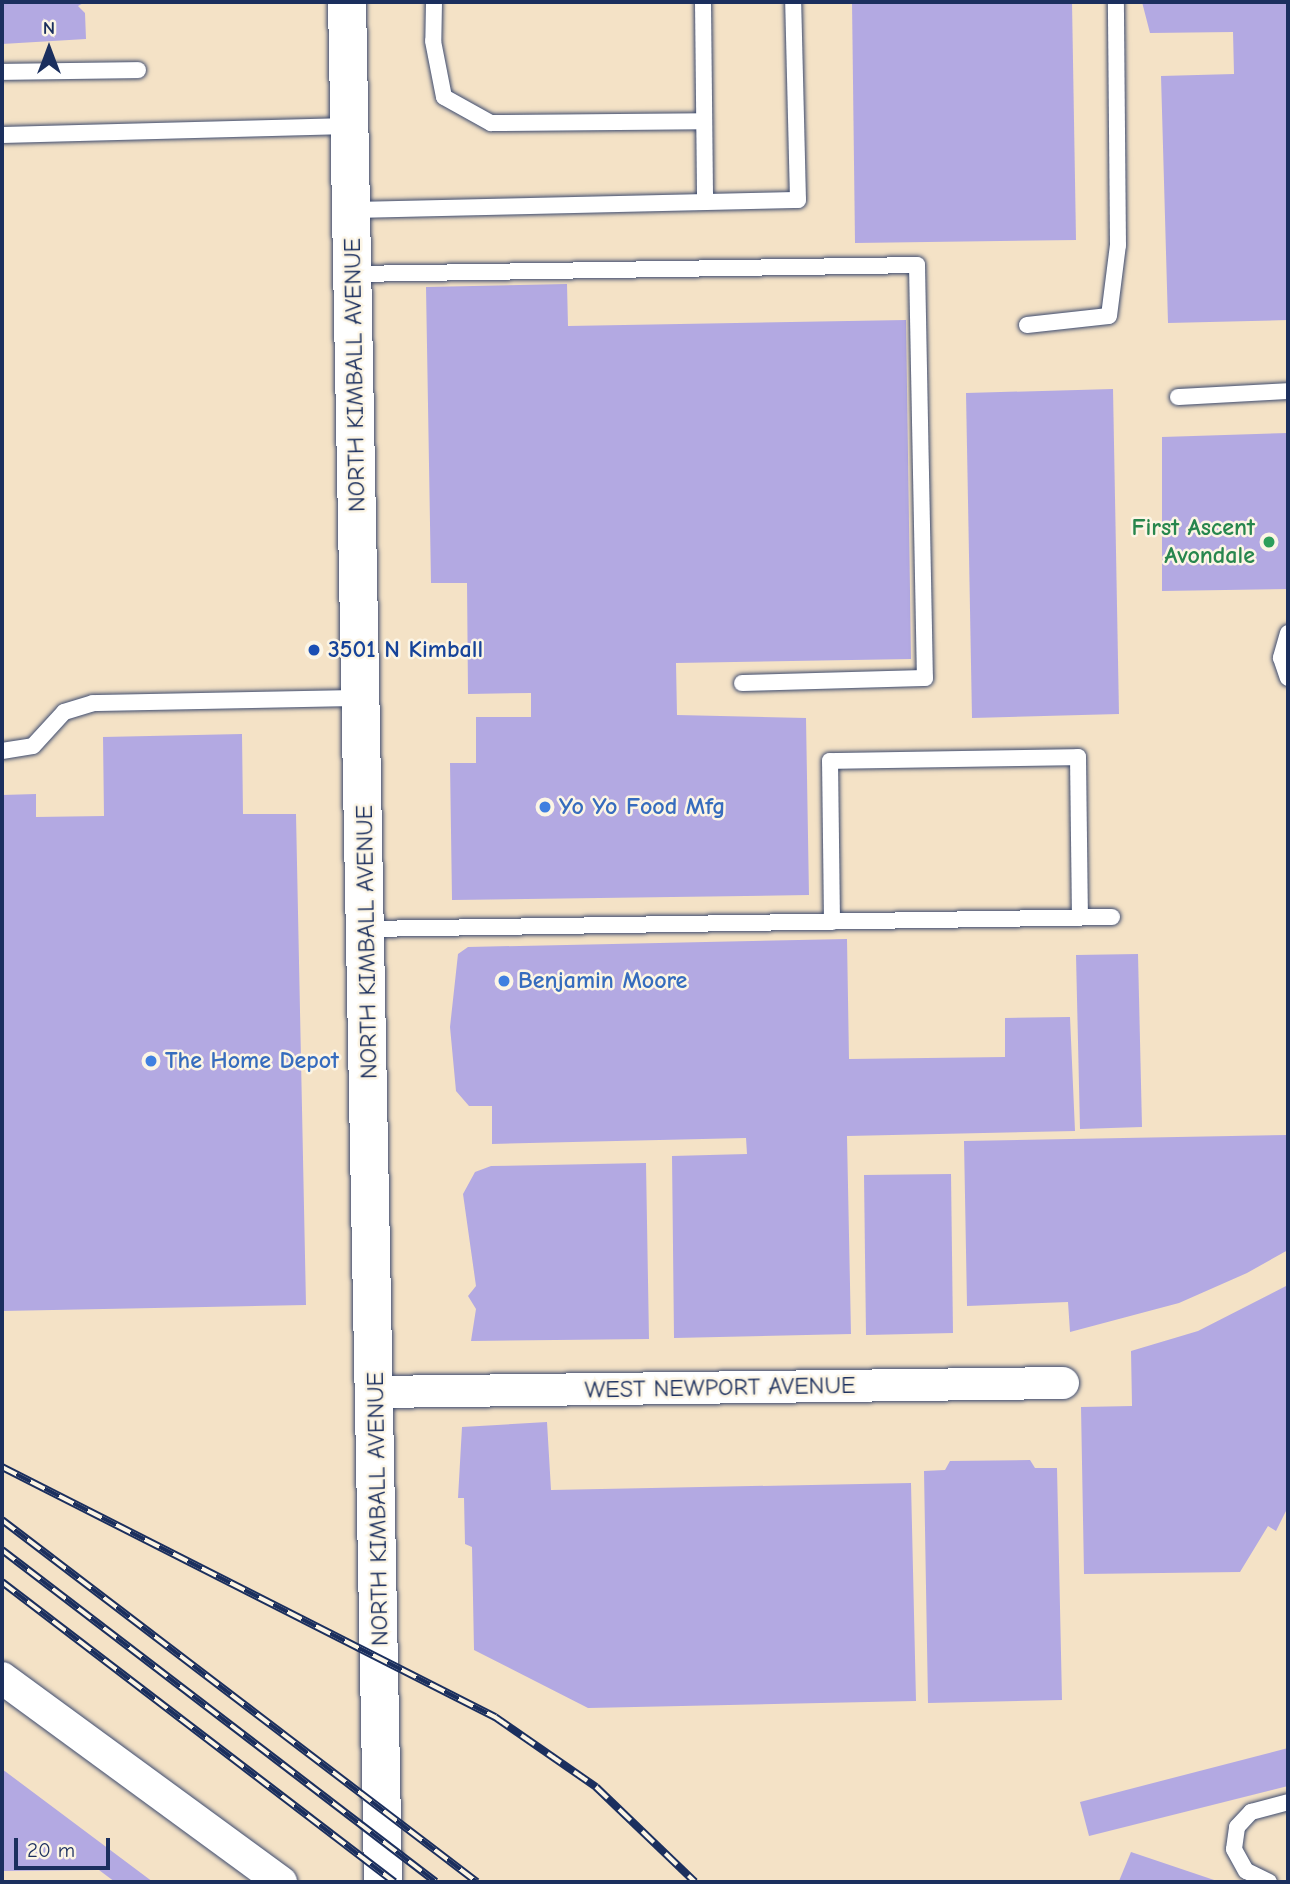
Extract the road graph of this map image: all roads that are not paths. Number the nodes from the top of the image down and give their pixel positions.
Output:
1 (347, 2) edge
2 (434, 2) edge
3 (703, 2) edge
4 (793, 2) edge
5 (1115, 2) edge
6 (138, 70) dead end
7 (2, 72) edge
8 (704, 121) junction
9 (350, 126) junction
10 (2, 135) edge
11 (705, 202) junction
12 (351, 210) junction
13 (353, 274) junction
14 (1027, 325) dead end
15 (1288, 391) edge
16 (1178, 397) dead end
17 (1288, 633) edge
18 (1288, 678) edge
19 (742, 683) dead end
20 (362, 698) junction
21 (2, 751) edge
22 (1080, 917) junction
23 (1112, 917) dead end
24 (832, 922) junction
25 (366, 929) junction
26 (1063, 1383) dead end
27 (376, 1392) junction
28 (2, 1678) edge
29 (1288, 1802) edge
30 (281, 1882) edge
31 (383, 1882) edge
32 (1269, 1882) edge

1 - 9 street, NORTH KIMBALL AVENUE
2 - 8 lane
3 - 8 lane
4 - 11 lane
5 - 14 lane
6 - 7 lane
8 - 11 lane
9 - 10 lane
9 - 12 street, NORTH KIMBALL AVENUE
11 - 12 lane
12 - 13 street, NORTH KIMBALL AVENUE
13 - 19 lane
13 - 20 street, NORTH KIMBALL AVENUE
15 - 16 lane
17 - 18 lane
20 - 21 lane
20 - 25 street, NORTH KIMBALL AVENUE
22 - 23 lane
22 - 24 lane
22 - 24 lane
24 - 25 lane
25 - 27 street, NORTH KIMBALL AVENUE
26 - 27 street, WEST NEWPORT AVENUE
27 - 31 street, NORTH KIMBALL AVENUE
28 - 30 street
29 - 32 lane

